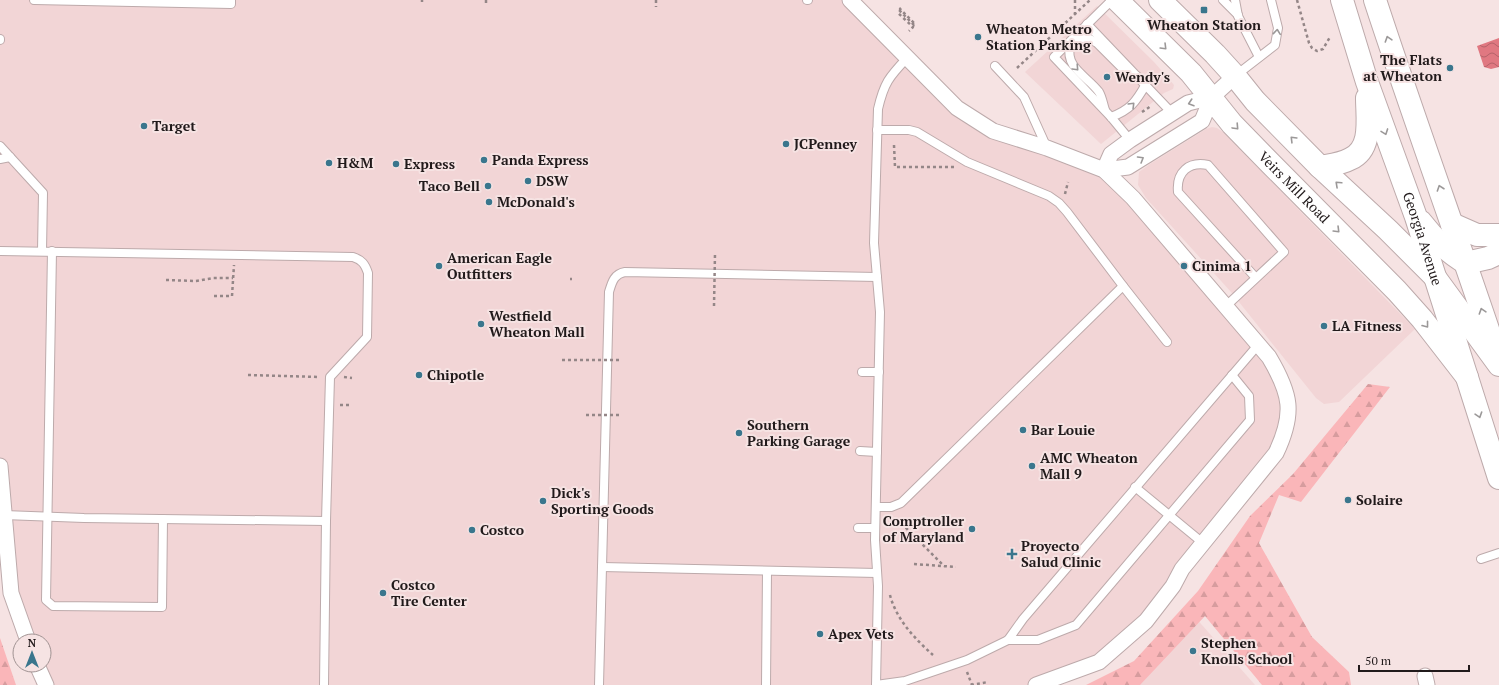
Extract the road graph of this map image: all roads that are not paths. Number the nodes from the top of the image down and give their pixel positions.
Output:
1 (34, 0) edge
2 (231, 0) edge
3 (850, 0) edge
4 (1112, 0) edge
5 (1117, 0) edge
6 (1160, 0) edge
7 (1223, 0) edge
8 (1235, 0) edge
9 (1271, 0) edge
10 (1342, 0) edge
11 (1375, 0) edge
12 (1238, 16) junction
13 (1087, 24) junction
14 (1259, 57) junction
15 (907, 58) junction
16 (995, 66) dead end
17 (1137, 76) junction
18 (1235, 76) junction
19 (1367, 82) junction
20 (1146, 84) junction
21 (1212, 97) junction
22 (1172, 113) junction
23 (1109, 115) junction
24 (877, 130) junction
25 (1130, 140) junction
26 (0, 146) edge
27 (1047, 148) junction
28 (10, 157) junction
29 (0, 159) edge
30 (1320, 167) junction
31 (1104, 170) junction
32 (1416, 217) junction
33 (1452, 224) junction
34 (1499, 235) edge
35 (0, 250) edge
36 (42, 251) junction
37 (52, 251) junction
38 (1499, 253) edge
39 (1466, 263) junction
40 (1434, 276) junction
41 (877, 278) junction
42 (1256, 278) junction
43 (1123, 286) junction
44 (1225, 307) junction
45 (1167, 342) dead end
46 (1258, 345) junction
47 (1499, 361) edge
48 (1499, 365) edge
49 (862, 372) dead end
50 (878, 372) junction
51 (1232, 375) junction
52 (1467, 377) junction
53 (860, 451) dead end
54 (877, 452) junction
55 (0, 466) edge
56 (1499, 478) edge
57 (1135, 487) junction
58 (876, 507) junction
59 (4, 515) junction
60 (1169, 516) junction
61 (48, 517) junction
62 (163, 519) junction
63 (326, 521) junction
64 (858, 528) dead end
65 (875, 528) junction
66 (1203, 544) junction
67 (1499, 553) edge
68 (1481, 559) dead end
69 (602, 567) junction
70 (767, 571) junction
71 (877, 573) junction
72 (25, 633) edge
73 (1008, 640) junction
74 (41, 673) edge
75 (46, 685) edge
76 (324, 685) edge
77 (599, 685) edge
78 (766, 685) edge
79 (876, 685) edge
80 (1036, 685) edge

1 - 2 lane
3 - 15 street
4 - 13 lane
5 -> 21 main road, Veirs Mill Road
6 - 18 main road
7 - 12 lane
8 - 12 lane
14 -> 9 lane
10 - 19 main road, Georgia Avenue
33 -> 11 main road
12 - 14 lane
13 - 17 lane
13 - 23 lane
14 - 18 lane
15 - 24 lane
15 - 27 street
16 - 27 lane
17 - 20 lane
17 -> 23 lane
18 - 21 street
30 -> 18 main road
19 - 30 main road
19 -> 32 main road, Georgia Avenue
20 - 22 lane
23 -> 20 lane
21 -> 22 street
31 -> 21 street
21 -> 52 main road, Veirs Mill Road
22 - 25 street
23 - 25 lane
24 - 41 lane
24 - 43 lane
25 - 31 street
26 - 28 lane
27 - 31 street
28 - 29 lane
28 - 36 lane
40 -> 30 main road
31 - 44 street
32 - 39 main road
32 - 40 main road, Georgia Avenue
33 - 34 main road
33 - 39 main road
35 - 36 lane
36 - 37 lane
37 - 61 lane
37 - 63 lane
38 - 39 main road
47 -> 39 main road
40 - 48 main road
40 - 52 main road, Georgia Avenue
41 - 50 lane
41 - 69 lane
42 - 42 lane
42 - 44 lane
43 - 45 lane
43 - 58 lane
44 - 46 street
46 - 51 lane
46 - 66 street
49 - 50 lane
50 - 54 lane
51 - 57 lane
51 - 60 lane
52 -> 56 main road, Georgia Avenue
53 - 54 lane
54 - 58 lane
55 - 59 street
57 - 60 lane
57 - 73 lane
58 - 65 lane
59 - 61 lane
59 - 72 street
60 - 66 lane
60 - 73 lane
61 - 62 lane
61 - 62 lane
62 - 63 lane
63 - 76 lane
64 - 65 lane
65 - 71 lane
66 - 80 street
67 - 68 lane
69 - 70 lane
69 - 77 lane
70 - 71 lane
70 - 78 lane
71 - 79 lane
73 - 79 lane
74 - 75 street

